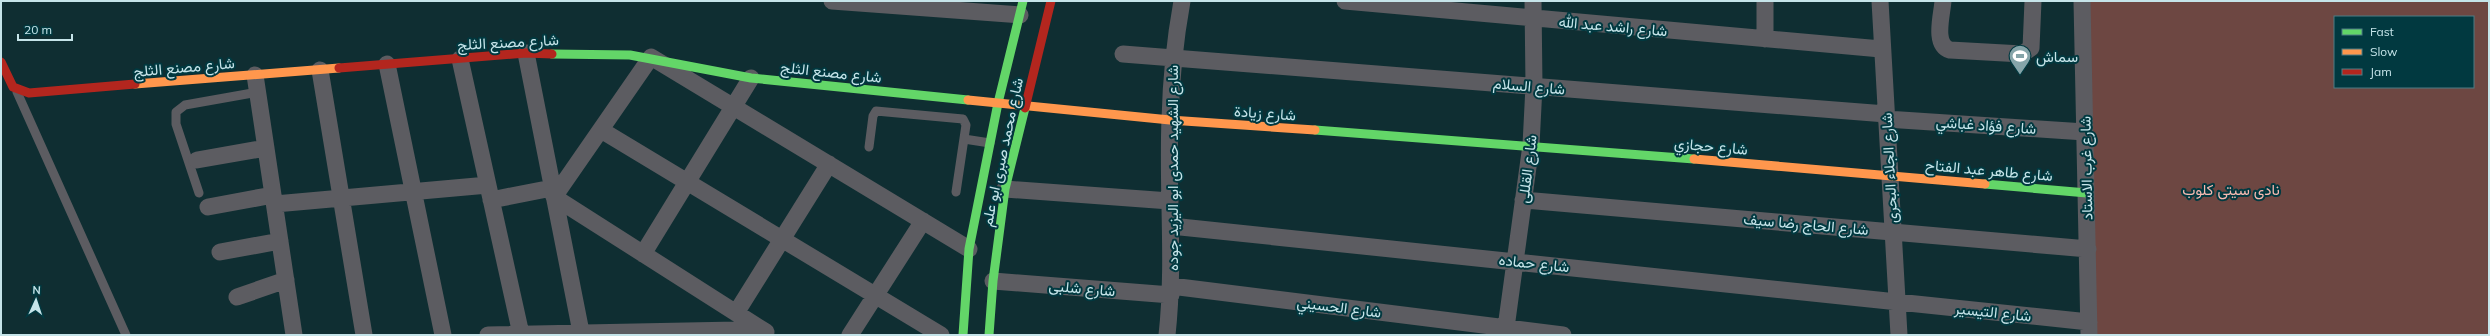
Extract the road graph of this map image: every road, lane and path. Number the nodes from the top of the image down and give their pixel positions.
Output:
1 (832, 1) edge
2 (1051, 1) edge
3 (1182, 1) edge
4 (1345, 1) edge
5 (1533, 1) edge
6 (1765, 1) edge
7 (1880, 1) edge
8 (1943, 1) edge
9 (2033, 1) edge
10 (2082, 1) edge
11 (1463, 6) edge
12 (1021, 8) edge
13 (1533, 18) junction
14 (1764, 39) junction
15 (1881, 49) junction
16 (526, 53) junction
17 (1122, 54) dead end
18 (651, 57) junction
19 (460, 58) junction
20 (1173, 58) junction
21 (1, 62) edge
22 (387, 64) junction
23 (320, 70) junction
24 (255, 75) junction
25 (751, 78) junction
26 (1534, 86) junction
27 (1, 88) edge
28 (14, 88) junction
29 (258, 92) junction
30 (998, 103) junction
31 (1024, 106) junction
32 (734, 107) junction
33 (1886, 116) junction
34 (1170, 120) junction
35 (601, 130) junction
36 (2085, 132) junction
37 (964, 139) junction
38 (990, 143) junction
39 (1531, 145) junction
40 (869, 147) dead end
41 (266, 148) junction
42 (197, 160) dead end
43 (829, 164) junction
44 (1889, 175) junction
45 (688, 182) junction
46 (1005, 189) junction
47 (413, 192) junction
48 (490, 192) junction
49 (956, 192) dead end
50 (553, 193) junction
51 (2087, 193) junction
52 (341, 198) junction
53 (204, 200) joint
54 (274, 200) junction
55 (1523, 200) junction
56 (1170, 201) junction
57 (923, 221) junction
58 (1171, 226) junction
59 (1892, 232) junction
60 (782, 239) junction
61 (280, 241) junction
62 (969, 249) junction
63 (2088, 249) junction
64 (220, 252) dead end
65 (643, 254) junction
66 (1515, 260) junction
67 (286, 280) junction
68 (993, 281) junction
69 (1171, 291) junction
70 (875, 295) junction
71 (237, 296) dead end
72 (1897, 302) junction
73 (736, 313) junction
74 (2089, 329) edge
75 (1505, 331) edge
76 (580, 332) junction
77 (737, 333) edge
78 (521, 334) junction
79 (770, 334) edge
80 (126, 335) edge
81 (294, 335) edge
82 (364, 335) edge
83 (443, 335) edge
84 (488, 335) edge
85 (492, 335) edge
86 (850, 335) edge
87 (941, 335) edge
88 (963, 335) edge
89 (989, 335) edge
90 (1167, 335) edge
91 (1563, 335) edge
92 (1899, 335) edge

1 - 12 street
2 - 31 street, شارع محمد صبرى ابو علم
3 - 20 street, شارع الشهيد حمدى ابو اليزيد جوده
4 - 11 street, شارع راشد عبد الله
5 - 13 street, شارع القللى
6 - 14 street
7 - 15 street, شارع الجلاء البحرى
8 - 9 street
10 - 36 street, شارع غرب الاستاد
11 - 13 street, شارع راشد عبد الله
12 - 30 street, شارع محمد صبرى ابو علم
13 - 14 street, شارع راشد عبد الله
13 - 26 street, شارع القللى
14 - 15 street, شارع راشد عبد الله
15 - 33 street, شارع الجلاء البحرى
16 - 18 street, شارع مصنع الثلج
16 - 19 street, شارع مصنع الثلج
16 - 50 street
17 - 20 street, شارع السلام
18 - 25 street, شارع مصنع الثلج
18 - 32 street
18 - 35 street
19 - 22 street, شارع مصنع الثلج
19 - 48 street
20 - 26 street, شارع السلام
20 - 34 street, شارع الشهيد حمدى ابو اليزيد جوده
21 - 28 street
22 - 23 street, شارع مصنع الثلج
22 - 47 street
23 - 24 street, شارع مصنع الثلج
23 - 52 street
24 - 28 street, شارع مصنع الثلج
24 - 29 street
25 - 30 street, شارع مصنع الثلج
25 - 32 street
26 - 33 street, شارع السلام
26 - 39 street, شارع القللى
27 - 28 lane
28 - 80 lane
29 - 41 street
29 - 53 lane
30 - 31 street, شارع زيادة
30 - 38 street, شارع محمد صبرى ابو علم
31 - 34 street, شارع زيادة
31 - 46 street, شارع محمد صبرى ابو علم
32 - 43 street
32 - 45 street
33 - 36 street, شارع فؤاد غباشي
33 - 44 street, شارع الجلاء البحرى
34 - 39 street, شارع زيادة
34 - 56 street, شارع الشهيد حمدى ابو اليزيد جوده
35 - 45 street
35 - 50 street
36 - 51 street, شارع غرب الاستاد
37 - 38 lane
37 - 40 lane
37 - 49 lane
38 - 62 street, شارع محمد صبرى ابو علم
39 - 44 street, شارع حجازي
39 - 55 street, شارع القللى
41 - 42 street
41 - 54 street
43 - 57 street
43 - 60 street
44 - 51 street, شارع طاهر عبد الفتاح
44 - 59 street, شارع الجلاء البحرى
45 - 60 street
45 - 65 street
46 - 56 street
46 - 68 street, شارع محمد صبرى ابو علم
47 - 48 street
47 - 52 street
47 - 83 street
48 - 50 street
48 - 78 street
50 - 65 street
50 - 76 street
51 - 63 street, شارع غرب الاستاد
52 - 54 street
52 - 82 street
53 - 54 street
54 - 61 street
55 - 59 street, شارع الحاج رضا سيف
55 - 66 street, شارع القللى
56 - 58 street, شارع الشهيد حمدى ابو اليزيد جوده
57 - 62 street
57 - 70 street
58 - 66 street, شارع حماده
58 - 69 street, شارع الشهيد حمدى ابو اليزيد جوده
59 - 63 street, شارع الحاج رضا سيف
59 - 72 street, شارع الجلاء البحرى
60 - 70 street
60 - 73 street
61 - 64 street
61 - 67 street
62 - 88 street, شارع محمد صبرى ابو علم
63 - 74 street, شارع غرب الاستاد
65 - 73 street
66 - 72 street, شارع حماده
66 - 75 street, شارع القللى
67 - 71 street
67 - 81 street
68 - 69 street, شارع شلبى
68 - 89 street, شارع محمد صبرى ابو علم
69 - 75 street, شارع الحسيني
69 - 90 street, شارع الشهيد حمدى ابو اليزيد جوده
70 - 86 street
70 - 87 street
72 - 74 street, شارع التيسير
72 - 92 street, شارع الجلاء البحرى
73 - 79 street
75 - 91 street, شارع الحسيني
76 - 77 street
76 - 78 street
77 - 79 street
78 - 85 street
84 - 85 street

